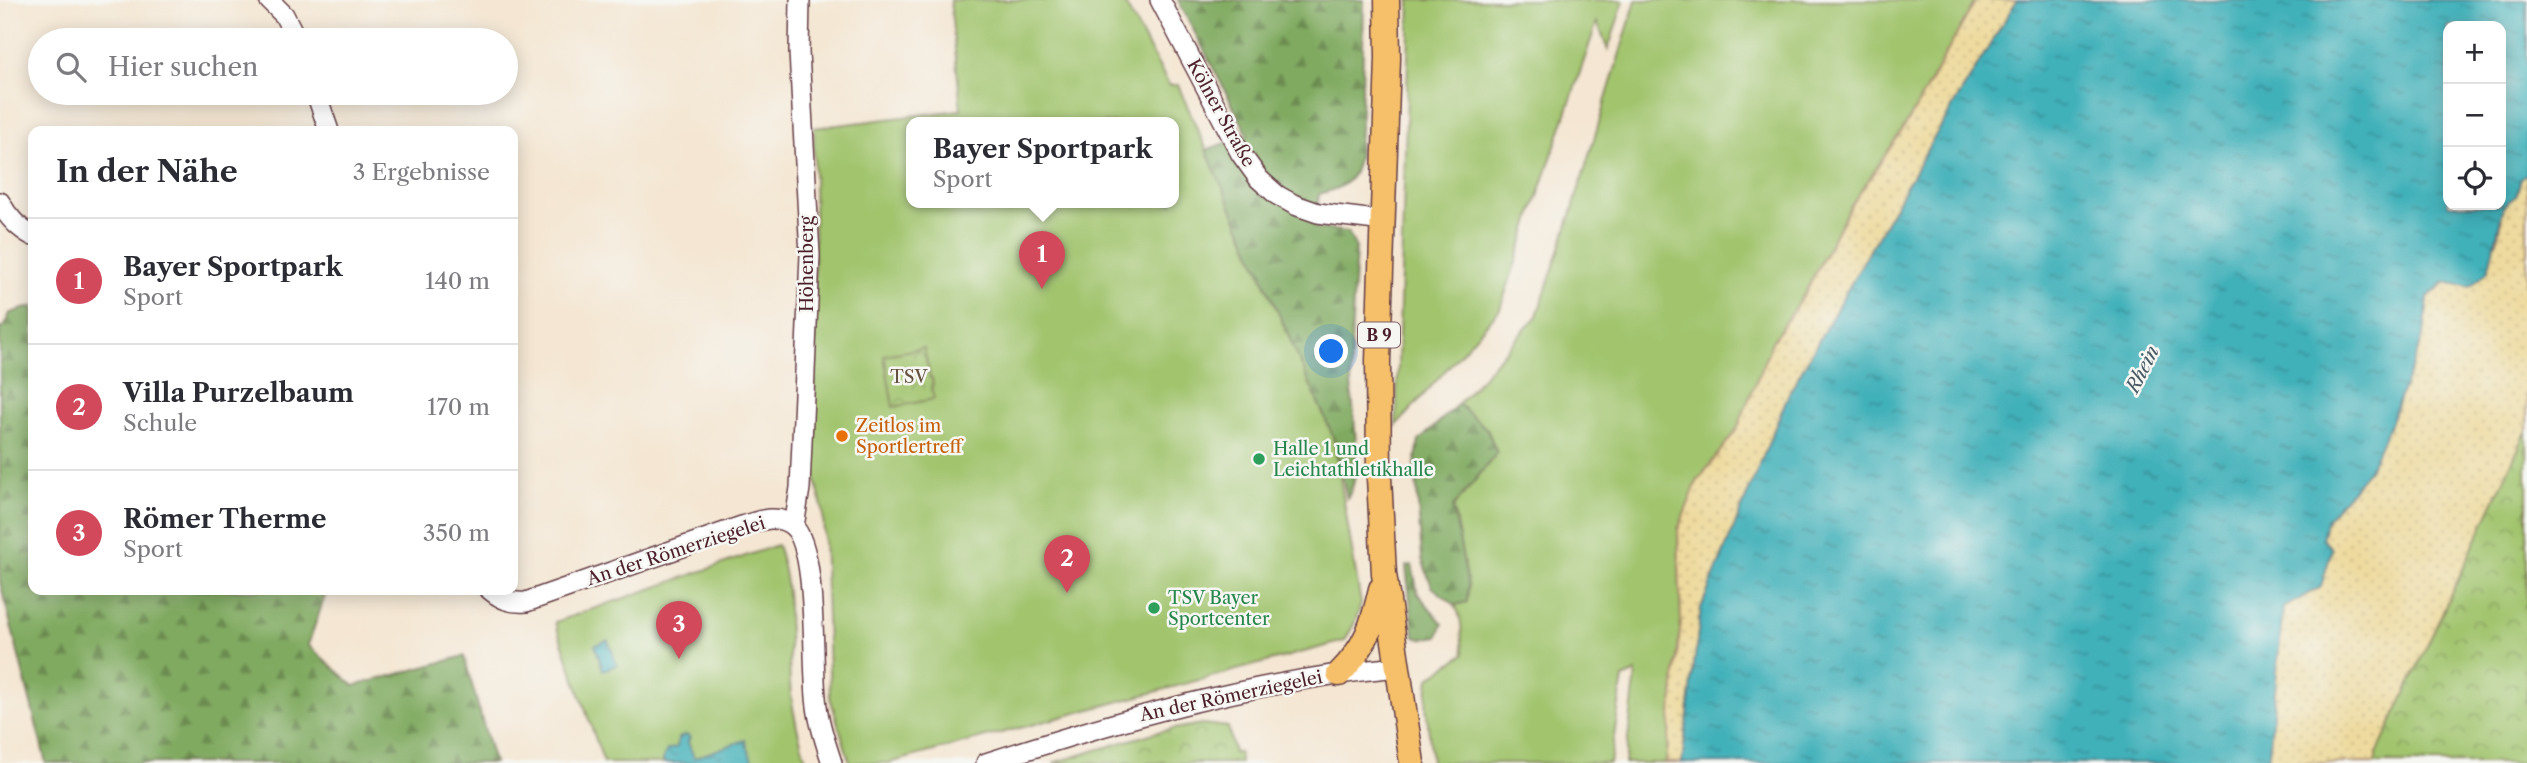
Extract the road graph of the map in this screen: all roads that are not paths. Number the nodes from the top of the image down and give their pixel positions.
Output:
1 (269, 0) edge
2 (800, 0) edge
3 (1160, 0) edge
4 (1387, 0) edge
5 (291, 28) edge
6 (320, 105) edge
7 (327, 126) edge
8 (0, 202) edge
9 (1384, 220) junction
10 (28, 234) edge
11 (794, 527) junction
12 (1384, 574) junction
13 (496, 595) edge
14 (1398, 667) junction
15 (1339, 674) junction
16 (832, 763) edge
17 (985, 763) edge
18 (1412, 763) edge

1 - 5 street
2 - 11 street, Höhenberg
3 - 9 street, Kölner Straße
4 - 9 main road, B 9
6 - 7 street
8 - 10 street
9 - 12 main road, B 9
11 - 13 street, An der Römerziegelei
11 - 16 street
12 - 14 main road, B 9
12 - 15 main road
14 - 15 street, An der Römerziegelei
14 - 18 main road, B 9
15 - 17 street, An der Römerziegelei

